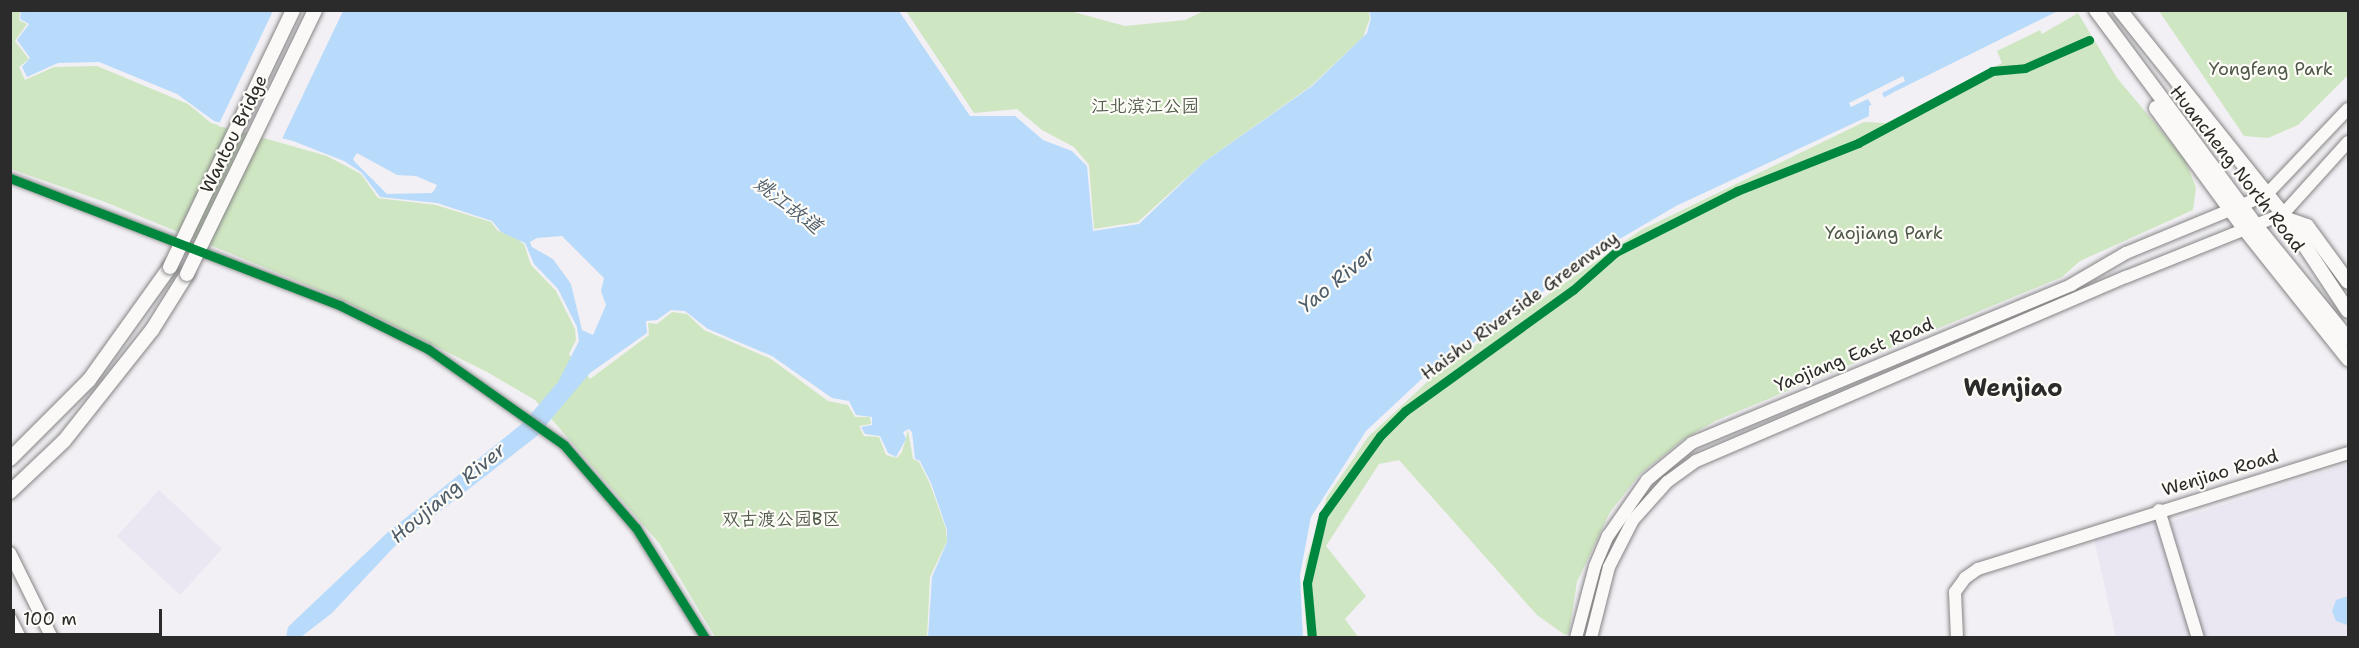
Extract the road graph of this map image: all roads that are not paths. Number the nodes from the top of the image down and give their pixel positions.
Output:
1 (293, 10) edge
2 (315, 10) edge
3 (2120, 10) edge
4 (2098, 15) edge
5 (2349, 108) edge
6 (2349, 142) edge
7 (10, 178) edge
8 (2266, 195) junction
9 (2237, 209) junction
10 (2285, 216) junction
11 (2251, 229) junction
12 (2349, 282) edge
13 (2349, 311) edge
14 (2349, 339) edge
15 (2349, 359) edge
16 (2349, 453) edge
17 (10, 459) edge
18 (10, 492) edge
19 (2160, 510) junction
20 (10, 553) edge
21 (10, 618) edge
22 (20, 638) edge
23 (52, 638) edge
24 (705, 638) edge
25 (1576, 638) edge
26 (1591, 638) edge
27 (1957, 638) edge
28 (2198, 638) edge

1 - 17 main road, Wantou Bridge, bridge
2 - 18 main road, Wantou Bridge, bridge
3 - 8 main road, Huancheng North Road
4 - 9 main road, Huancheng North Road
5 - 8 main road, Yaojiang East Road
6 - 10 main road
7 - 24 street
8 - 9 main road, Yaojiang East Road
8 - 10 main road, Huancheng North Road
9 - 11 main road, Huancheng North Road
9 - 25 main road, Yaojiang East Road
10 - 11 main road, Yaojiang East Road
10 - 12 main road
10 - 13 main road, Huancheng North Road
11 - 14 main road, Huancheng North Road
11 - 15 main road
11 - 26 main road, Yaojiang East Road
16 - 19 main road, Wenjiao Road
19 - 27 main road
19 - 28 main road, Wenjiao Road
20 - 23 main road
21 - 22 main road

